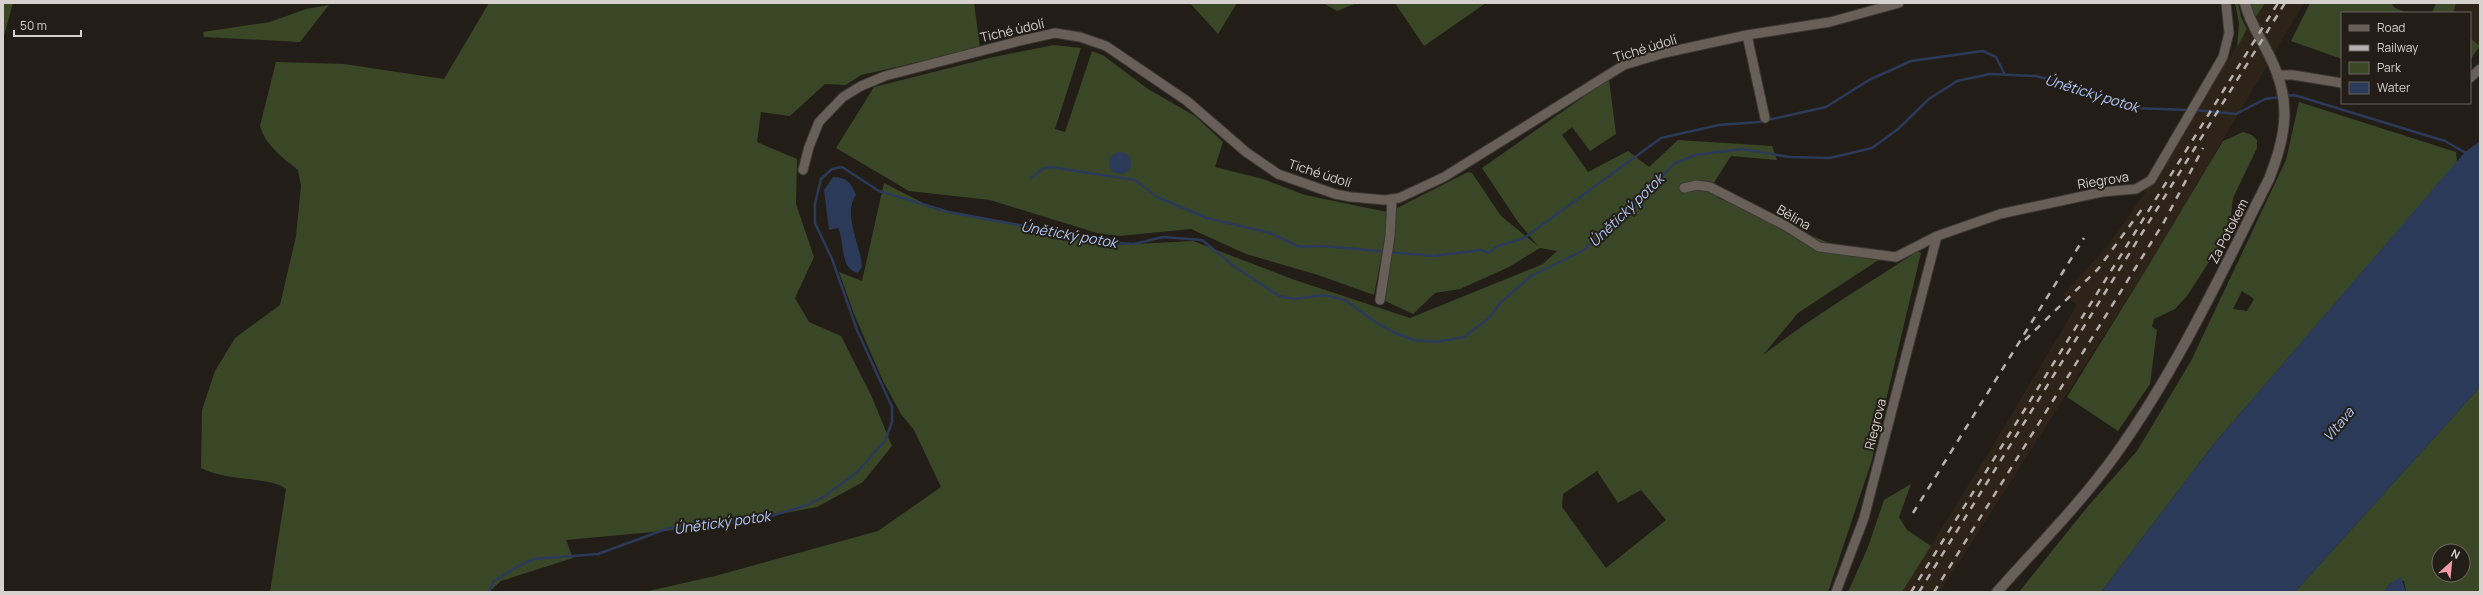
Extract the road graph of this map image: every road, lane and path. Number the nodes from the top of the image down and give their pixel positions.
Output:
1 (1899, 3) edge
2 (2226, 3) edge
3 (2245, 3) edge
4 (1747, 35) junction
5 (2480, 69) edge
6 (2471, 77) edge
7 (2279, 80) junction
8 (2341, 83) edge
9 (1765, 118) dead end
10 (803, 170) dead end
11 (1684, 188) dead end
12 (1392, 199) junction
13 (1937, 236) junction
14 (1896, 257) joint
15 (1380, 300) dead end
16 (1836, 592) edge
17 (1997, 592) edge

1 - 4 street, Tiché údolí
2 - 13 street, Riegrova
3 - 7 main road, Za Potokem
4 - 9 street
4 - 12 street, Tiché údolí
5 - 6 street
7 - 8 street
7 - 17 main road, Za Potokem
10 - 12 street, Tiché údolí
11 - 14 street, Bělina
12 - 15 street
13 - 14 street, Riegrova
13 - 16 street, Riegrova

